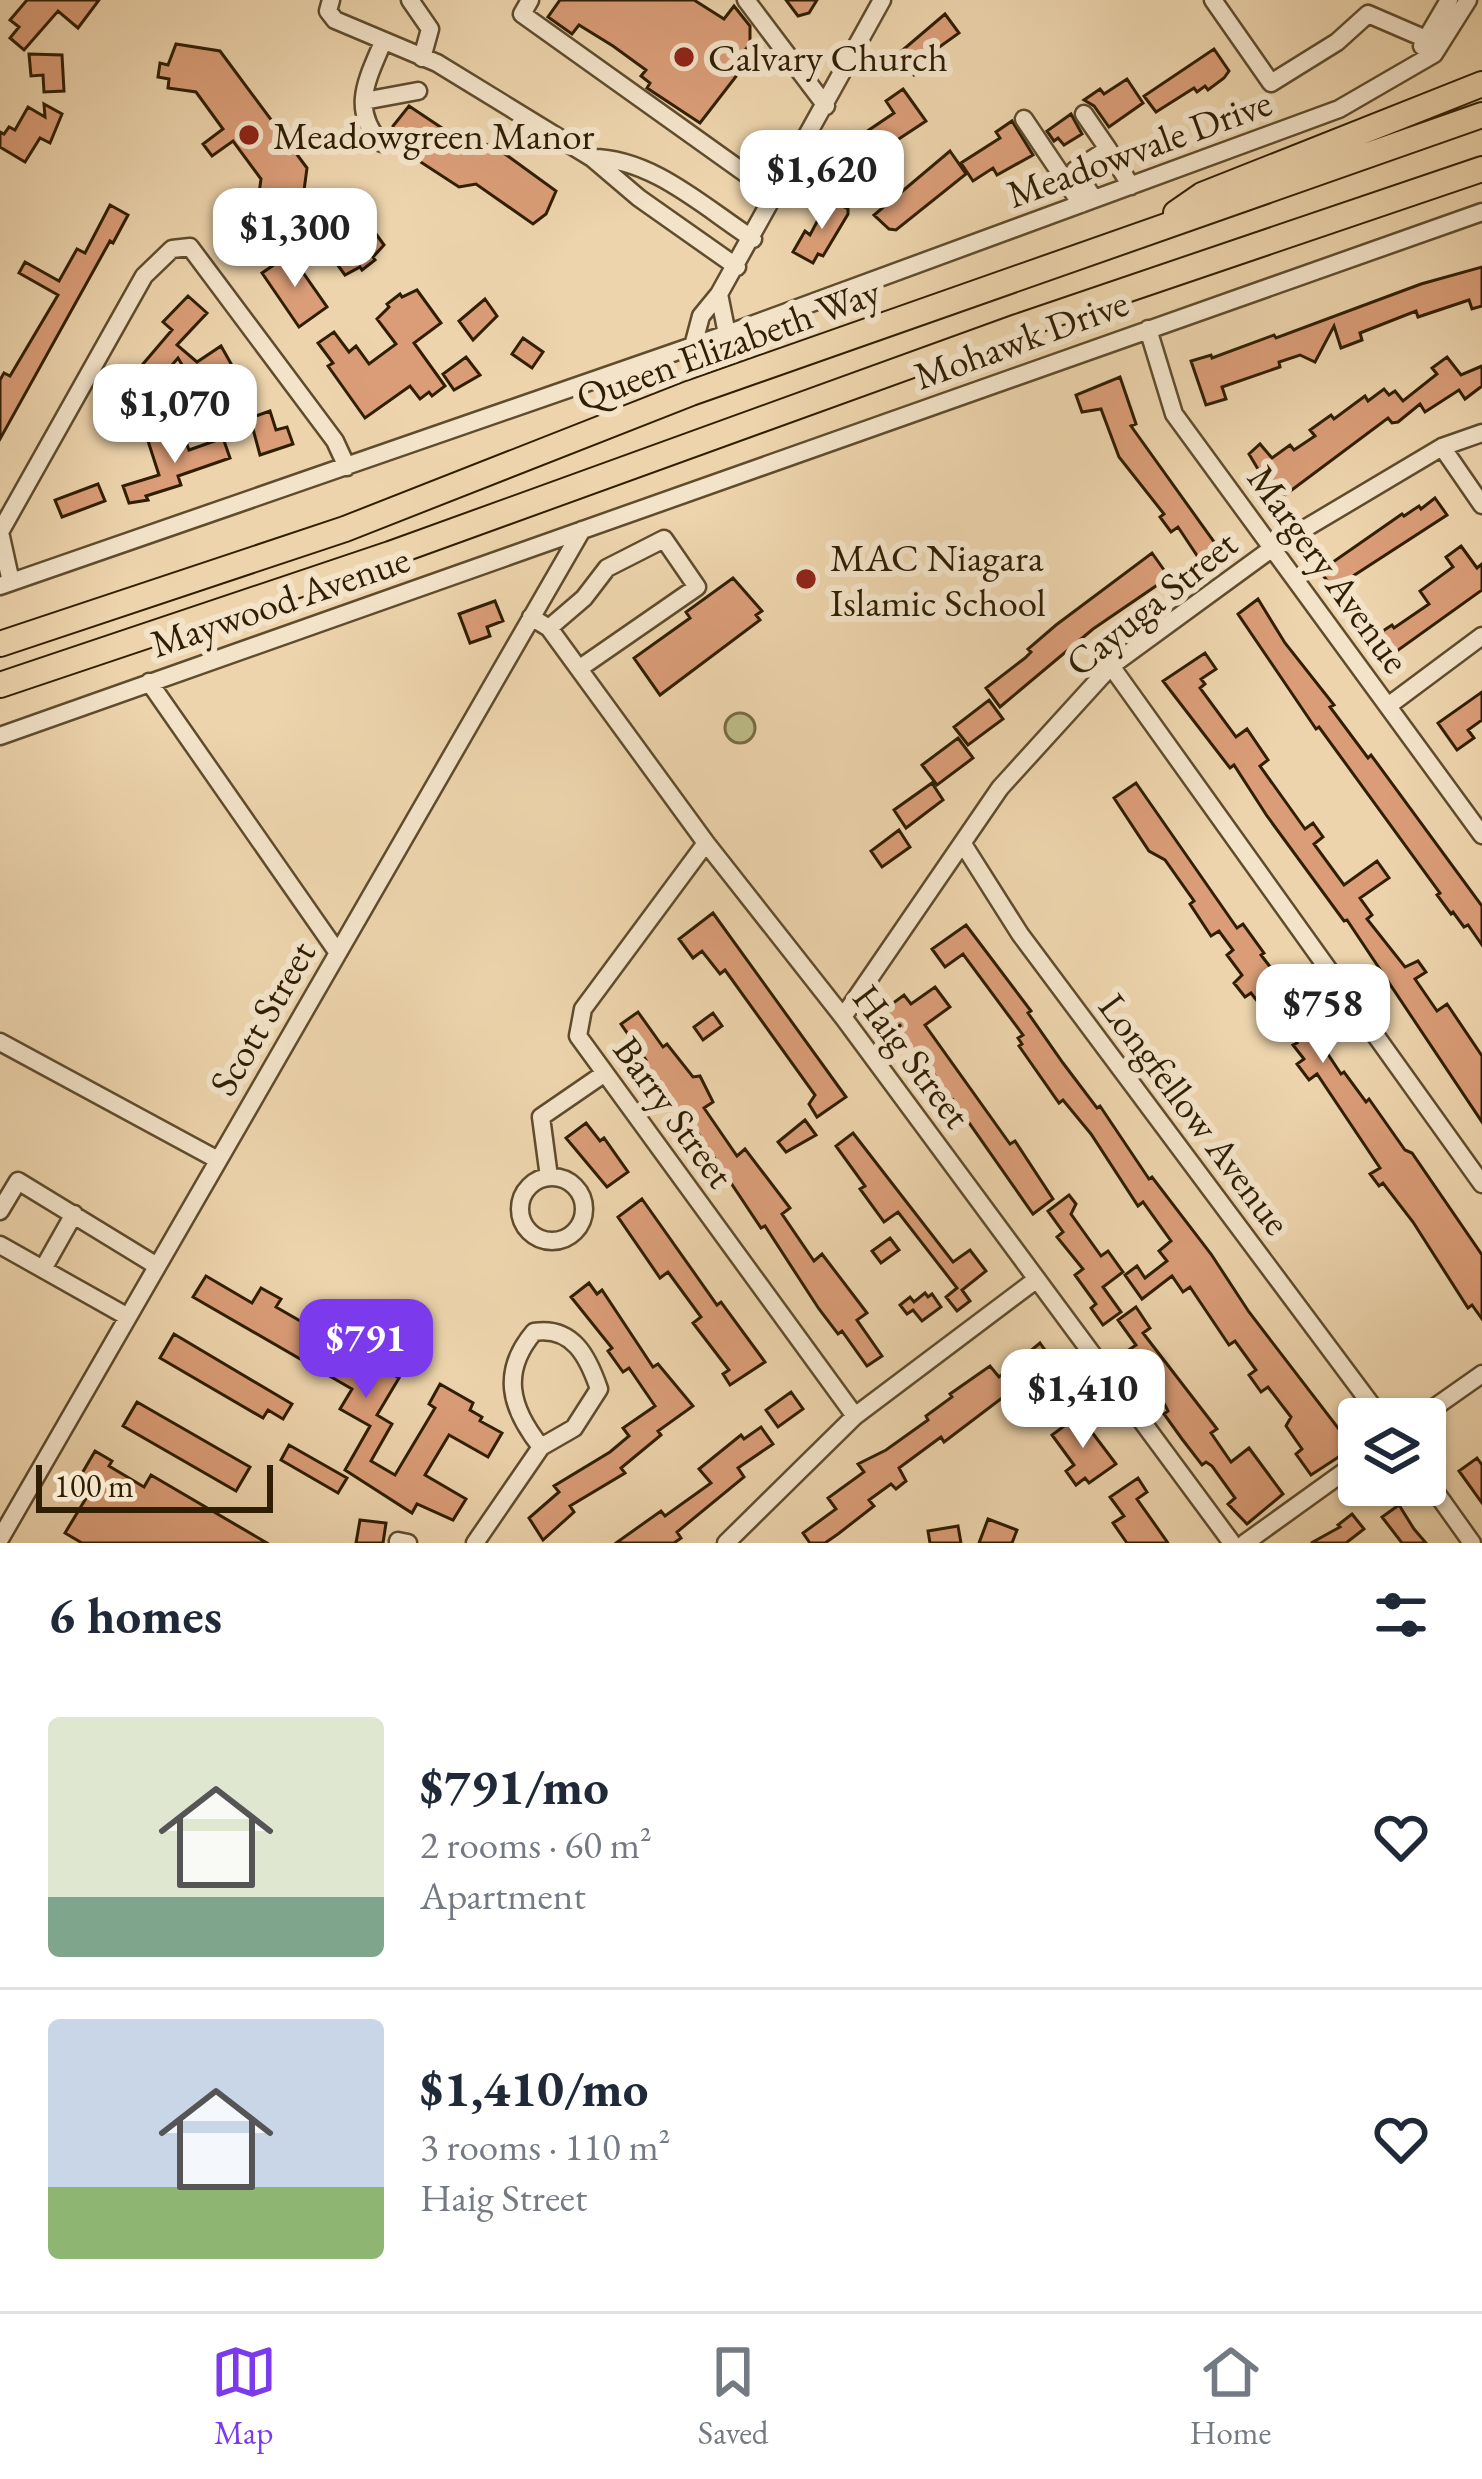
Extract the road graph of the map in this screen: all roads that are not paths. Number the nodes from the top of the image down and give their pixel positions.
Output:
1 (331, 0) edge
2 (410, 0) edge
3 (530, 0) edge
4 (746, 0) edge
5 (882, 0) edge
6 (1213, 0) edge
7 (1449, 0) edge
8 (1468, 0) edge
9 (1426, 39) junction
10 (383, 42) junction
11 (422, 58) junction
12 (1410, 66) junction
13 (1482, 84) edge
14 (418, 91) dead end
15 (364, 100) junction
16 (826, 106) junction
17 (1084, 114) dead end
18 (1482, 116) edge
19 (1024, 119) dead end
20 (382, 143) dead end
21 (1108, 149) junction
22 (592, 158) junction
23 (1482, 169) edge
24 (1131, 185) junction
25 (777, 196) junction
26 (1088, 202) junction
27 (1482, 212) edge
28 (1150, 232) junction
29 (753, 239) junction
30 (737, 267) junction
31 (719, 294) junction
32 (1148, 329) junction
33 (727, 334) junction
34 (693, 346) junction
35 (1482, 433) edge
36 (1442, 448) junction
37 (347, 466) junction
38 (1482, 505) edge
39 (582, 530) junction
40 (1274, 547) junction
41 (329, 574) junction
42 (6, 584) edge
43 (532, 617) junction
44 (550, 628) junction
45 (1482, 636) edge
46 (0, 644) edge
47 (1111, 666) junction
48 (580, 668) junction
49 (149, 682) junction
50 (0, 685) edge
51 (0, 696) edge
52 (1388, 706) junction
53 (0, 736) edge
54 (1482, 835) edge
55 (706, 843) junction
56 (963, 844) junction
57 (338, 953) junction
58 (843, 1017) junction
59 (0, 1042) edge
60 (605, 1073) junction
61 (218, 1160) junction
62 (549, 1177) dead end
63 (1482, 1184) edge
64 (0, 1211) edge
65 (74, 1214) junction
66 (0, 1244) edge
67 (157, 1265) junction
68 (43, 1269) junction
69 (1037, 1279) junction
70 (128, 1317) junction
71 (1482, 1374) edge
72 (1366, 1398) edge
73 (1446, 1399) edge
74 (855, 1416) junction
75 (541, 1447) junction
76 (1338, 1476) edge
77 (1445, 1506) edge
78 (0, 1539) edge
79 (475, 1543) edge
80 (726, 1543) edge
81 (1232, 1543) edge
82 (1245, 1543) edge
83 (1472, 1543) edge

1 - 10 street
2 - 11 street
3 - 25 street
4 - 16 street
5 - 16 street
6 - 9 street
7 - 9 street, Meadowvale Drive
8 - 12 street, Meadowvale Drive
9 - 12 street, Meadowvale Drive
10 - 11 street
10 - 15 street
11 - 22 street
12 - 24 street, Meadowvale Drive
13 - 28 highway
14 - 15 street
15 - 20 street
16 - 25 street
17 - 21 street
18 - 28 highway, Queen Elizabeth Way
19 - 26 street
21 - 24 street
21 - 26 street
22 - 29 street
22 - 30 street
23 - 41 highway
24 - 26 street, Meadowvale Drive
25 - 29 street
26 - 33 street, Meadowvale Drive
27 - 32 street, Mohawk Drive
28 - 46 highway, Queen Elizabeth Way
29 - 30 street
30 - 31 street
31 - 33 street
31 - 34 street
32 - 39 street, Mohawk Drive
32 - 40 street, Margery Avenue
33 - 34 street, Meadowvale Drive
34 - 37 street, Meadowvale Drive
35 - 36 street, Cayuga Street
36 - 38 street
36 - 40 street, Cayuga Street
37 - 42 street, Meadowvale Drive
37 - 42 street
39 - 43 street, Scott Street
39 - 49 street, Maywood Avenue
40 - 47 street, Cayuga Street
40 - 52 street, Margery Avenue
41 - 50 highway
41 - 51 highway
43 - 44 street, Haig Street
43 - 57 street, Scott Street
44 - 48 street, Haig Street
44 - 48 street
45 - 52 street
47 - 56 street, Cayuga Street
47 - 63 street
48 - 55 street, Haig Street
49 - 53 street, Maywood Avenue
49 - 57 street
52 - 54 street, Margery Avenue
55 - 58 street, Haig Street
55 - 60 street, Barry Street
56 - 58 street, Cayuga Street
56 - 72 street, Longfellow Avenue
57 - 61 street, Scott Street
58 - 69 street, Haig Street
59 - 61 street
60 - 62 street
60 - 74 street, Barry Street
61 - 67 street, Scott Street
64 - 65 street
65 - 67 street
65 - 68 street
66 - 68 street
67 - 70 street, Scott Street
68 - 70 street
69 - 74 street
69 - 81 street, Haig Street
70 - 78 street, Scott Street
71 - 73 street
74 - 80 street
75 - 75 street
75 - 79 street
76 - 82 street
77 - 83 street

